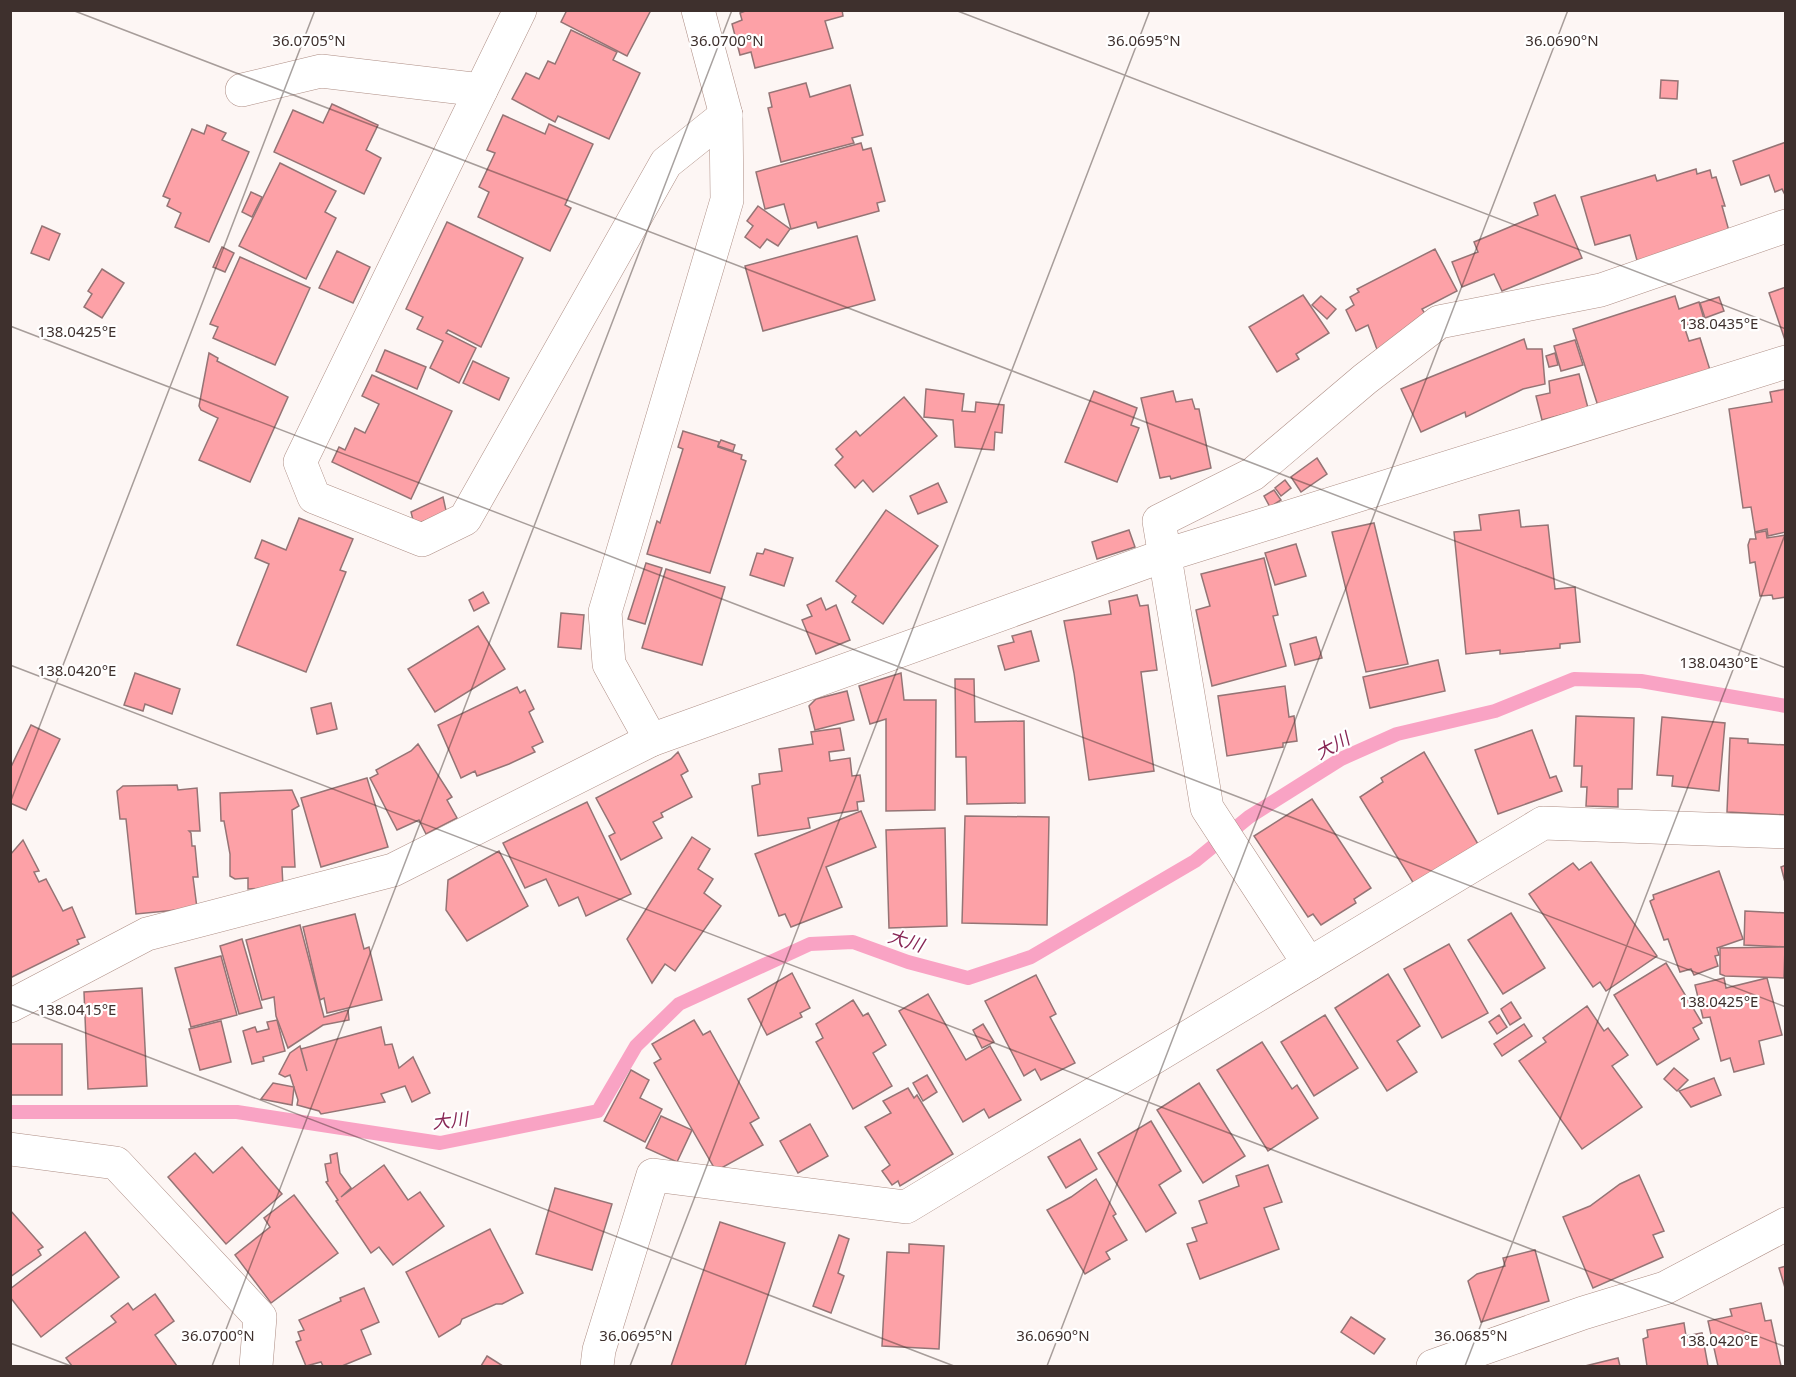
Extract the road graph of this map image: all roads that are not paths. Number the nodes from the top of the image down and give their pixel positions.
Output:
1 (520, 10) edge
2 (698, 10) edge
3 (242, 90) dead end
4 (481, 90) junction
5 (726, 115) junction
6 (1785, 226) edge
7 (1785, 362) edge
8 (1163, 556) junction
9 (651, 740) junction
10 (1785, 832) edge
11 (1309, 963) junction
12 (10, 1006) edge
13 (10, 1149) edge
14 (1785, 1224) edge
15 (256, 1366) edge
16 (597, 1366) edge
17 (1433, 1366) edge

1 - 4 street
2 - 5 street
3 - 4 street
4 - 5 street
5 - 9 street
6 - 8 street
7 - 8 street
8 - 9 street
8 - 11 street
9 - 12 street
10 - 11 street
11 - 16 street
13 - 15 street
14 - 17 street

